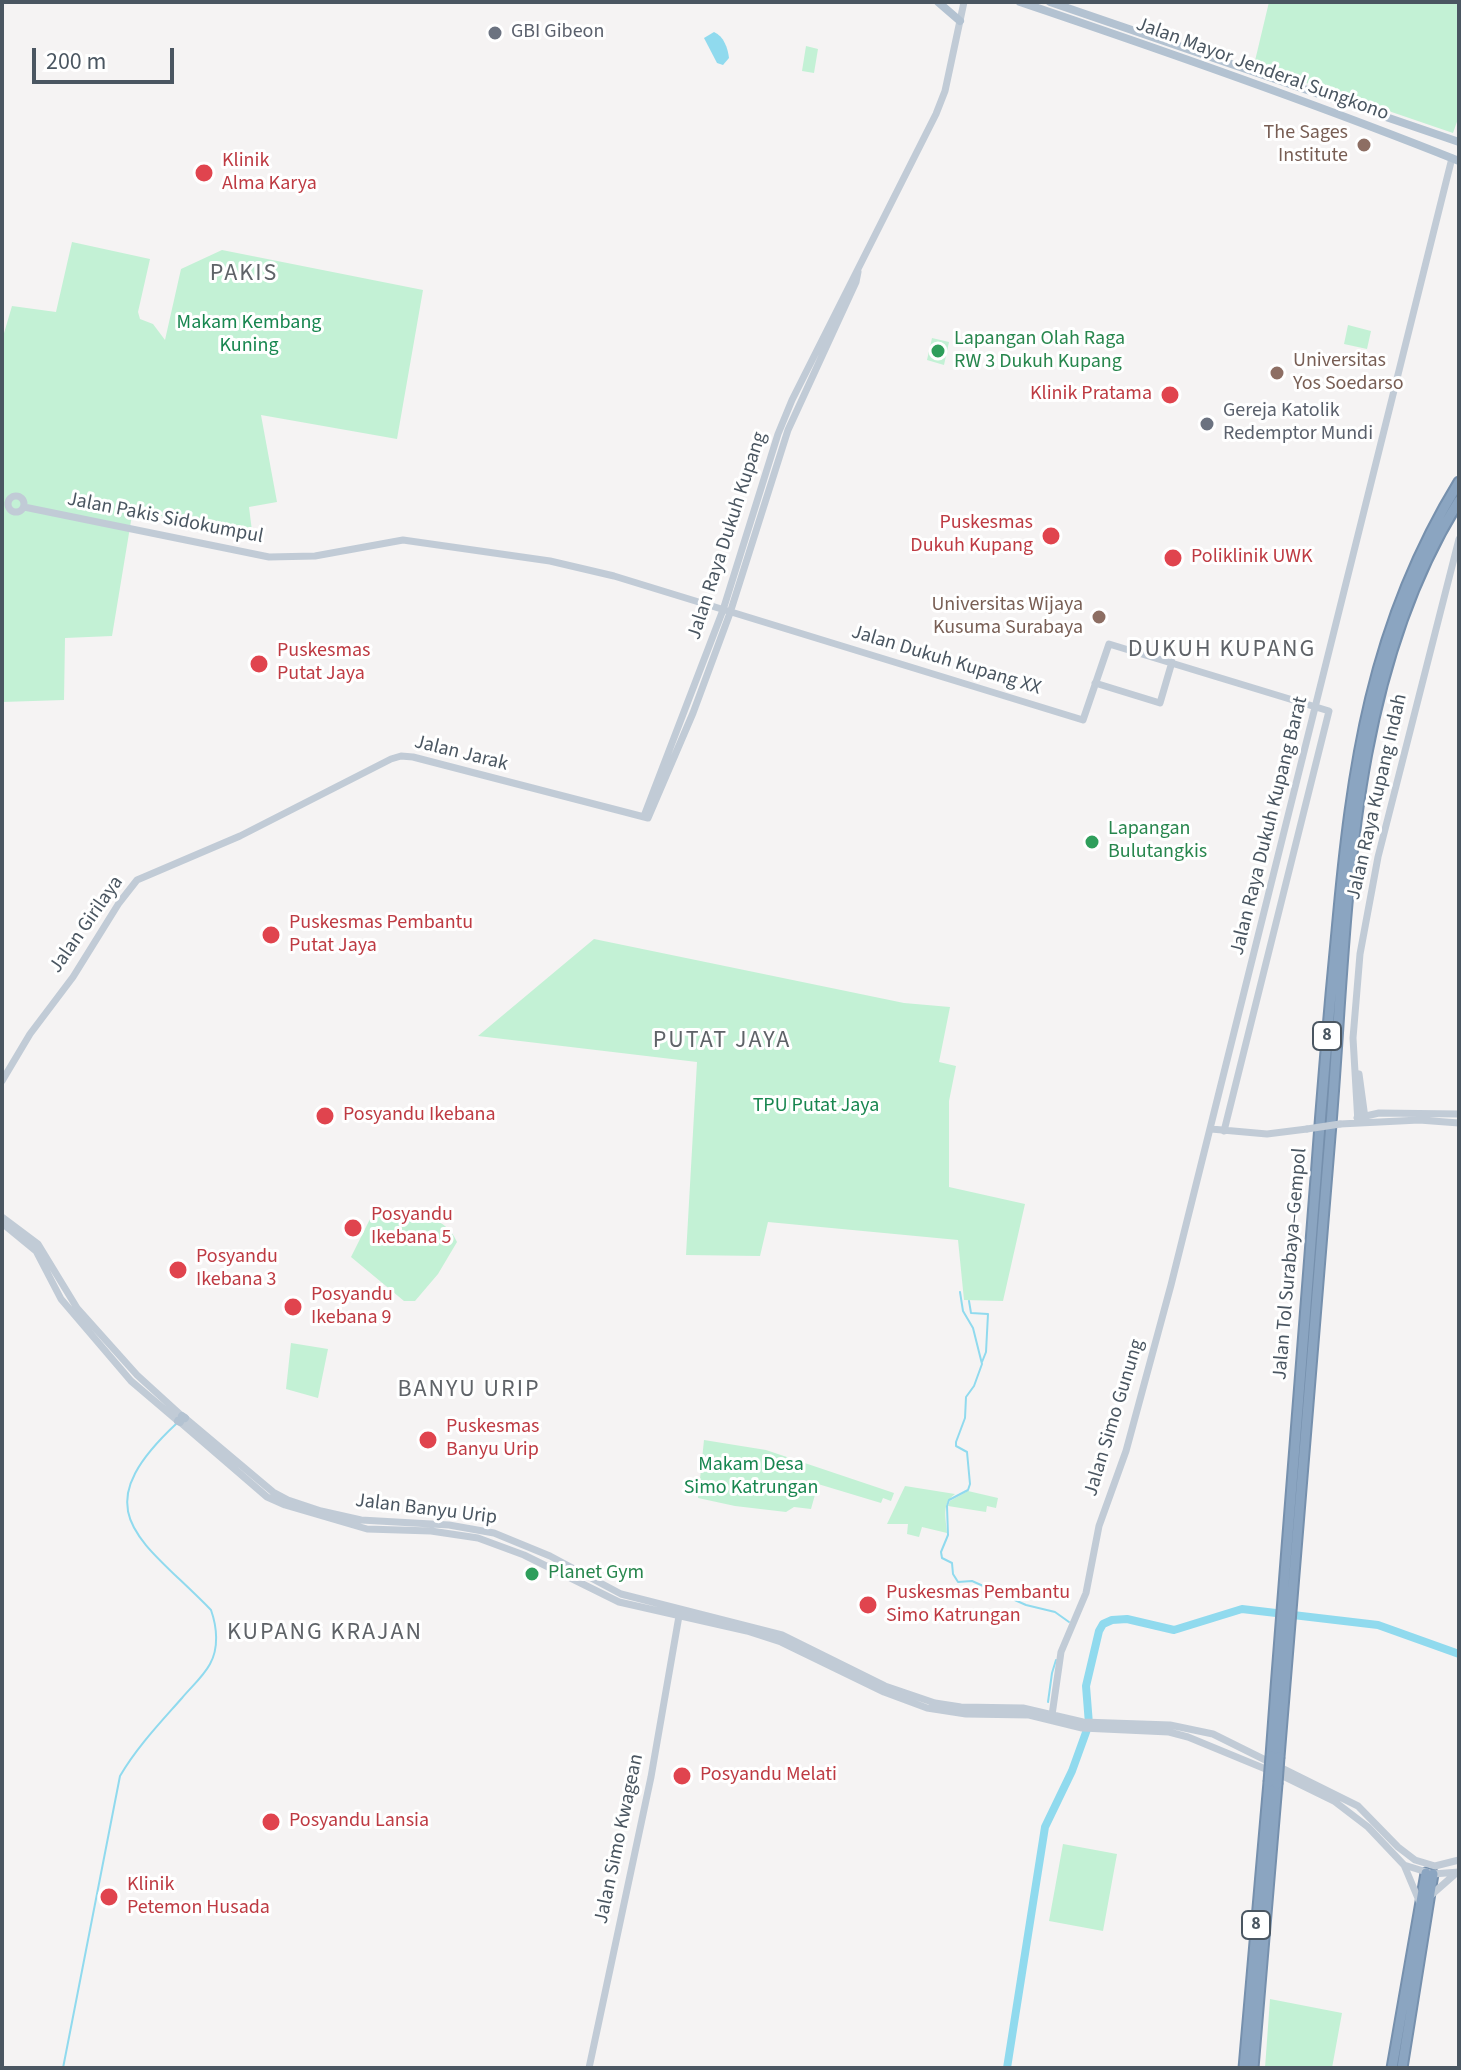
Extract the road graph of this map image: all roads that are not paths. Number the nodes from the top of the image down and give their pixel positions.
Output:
1 (938, 2) edge
2 (964, 2) edge
3 (1020, 2) edge
4 (1050, 2) edge
5 (960, 21) junction
6 (1212, 62) junction
7 (1458, 142) edge
8 (1457, 158) edge
9 (1459, 482) edge
10 (1459, 501) edge
11 (5, 503) edge
12 (1459, 539) edge
13 (726, 611) junction
14 (1172, 662) junction
15 (1095, 683) junction
16 (1316, 707) junction
17 (1298, 782) junction
18 (1311, 786) junction
19 (645, 816) joint
20 (240, 836) joint
21 (1257, 940) junction
22 (1270, 943) junction
23 (1249, 976) junction
24 (1261, 979) junction
25 (1233, 1041) junction
26 (1245, 1044) junction
27 (1355, 1065) junction
28 (2, 1081) edge
29 (1362, 1090) junction
30 (1379, 1113) junction
31 (1459, 1114) edge
32 (1360, 1120) junction
33 (1459, 1123) edge
34 (1211, 1129) junction
35 (1224, 1131) junction
36 (2, 1217) edge
37 (2, 1223) edge
38 (181, 1419) junction
39 (368, 1525) junction
40 (1286, 1613) junction
41 (679, 1616) junction
42 (760, 1632) junction
43 (1052, 1712) junction
44 (1087, 1725) junction
45 (1169, 1729) junction
46 (1273, 1783) junction
47 (1459, 1860) edge
48 (1404, 1865) junction
49 (1432, 1871) junction
50 (1459, 1872) edge
51 (1429, 1896) junction
52 (1420, 1903) junction
53 (1405, 2025) junction
54 (589, 2068) edge
55 (1244, 2068) edge
56 (1253, 2068) edge
57 (1392, 2068) edge
58 (1402, 2068) edge

1 - 5 main road
2 - 5 street, Jalan Raya Dukuh Kupang
3 - 6 main road, Jalan Mayor Jenderal Sungkono
4 - 6 main road, Jalan Mayor Jenderal Sungkono
5 - 13 street, Jalan Raya Dukuh Kupang
6 - 7 main road, Jalan Mayor Jenderal Sungkono
6 - 8 main road, Jalan Mayor Jenderal Sungkono
8 - 16 street, Jalan Raya Dukuh Kupang Barat
9 - 40 highway, Jalan Tol Surabaya–Gempol / 8
10 - 40 highway, Jalan Tol Surabaya–Gempol / 8
11 - 13 street, Jalan Pakis Sidokumpul
12 - 27 street, Jalan Raya Kupang Indah
13 - 15 street, Jalan Dukuh Kupang XX
13 - 19 street, Jalan Raya Dukuh Kupang
14 - 15 street, Jalan Dukuh Kupang XX
14 - 15 street
14 - 16 street
16 - 17 street, Jalan Raya Dukuh Kupang Barat
16 - 18 street, Jalan Raya Dukuh Kupang Barat
17 - 18 street
17 - 21 street, Jalan Raya Dukuh Kupang Barat
18 - 22 street, Jalan Raya Dukuh Kupang Barat
19 - 20 street, Jalan Jarak
20 - 28 street, Jalan Girilaya
21 - 22 street
21 - 23 street, Jalan Raya Dukuh Kupang Barat
22 - 24 street, Jalan Raya Dukuh Kupang Barat
23 - 24 street
23 - 25 street, Jalan Raya Dukuh Kupang Barat
24 - 26 street, Jalan Raya Dukuh Kupang Barat
25 - 26 street
25 - 34 street, Jalan Raya Dukuh Kupang Barat
26 - 35 street, Jalan Raya Dukuh Kupang Barat
27 - 29 street, Jalan Raya Kupang Indah
27 - 32 street, Jalan Raya Kupang Indah
29 - 30 street
29 - 32 street, Jalan Raya Kupang Indah
30 - 31 street
30 - 32 street
32 - 33 street
32 - 35 street, bridge
34 - 35 street
34 - 43 street, Jalan Simo Gunung
36 - 38 street, Jalan Banyu Urip
37 - 38 street, Jalan Banyu Urip
38 - 39 street, Jalan Banyu Urip
39 - 41 street, Jalan Banyu Urip
39 - 42 street, Jalan Banyu Urip
40 - 46 highway, Jalan Tol Surabaya–Gempol / 8, bridge
41 - 42 street, Jalan Banyu Urip
41 - 54 street, Jalan Simo Kwagean
42 - 43 street, Jalan Banyu Urip
42 - 44 street, Jalan Banyu Urip
43 - 44 street, Jalan Banyu Urip
44 - 45 street
45 - 48 street
45 - 49 street
46 - 55 highway, Jalan Tol Surabaya–Gempol / 8
46 - 56 highway, Jalan Tol Surabaya–Gempol / 8
47 - 49 street
48 - 49 street
48 - 52 street
49 - 50 street
49 - 51 highway
49 - 52 highway
50 - 51 street
51 - 53 highway
52 - 53 highway
53 - 57 highway
53 - 58 highway

